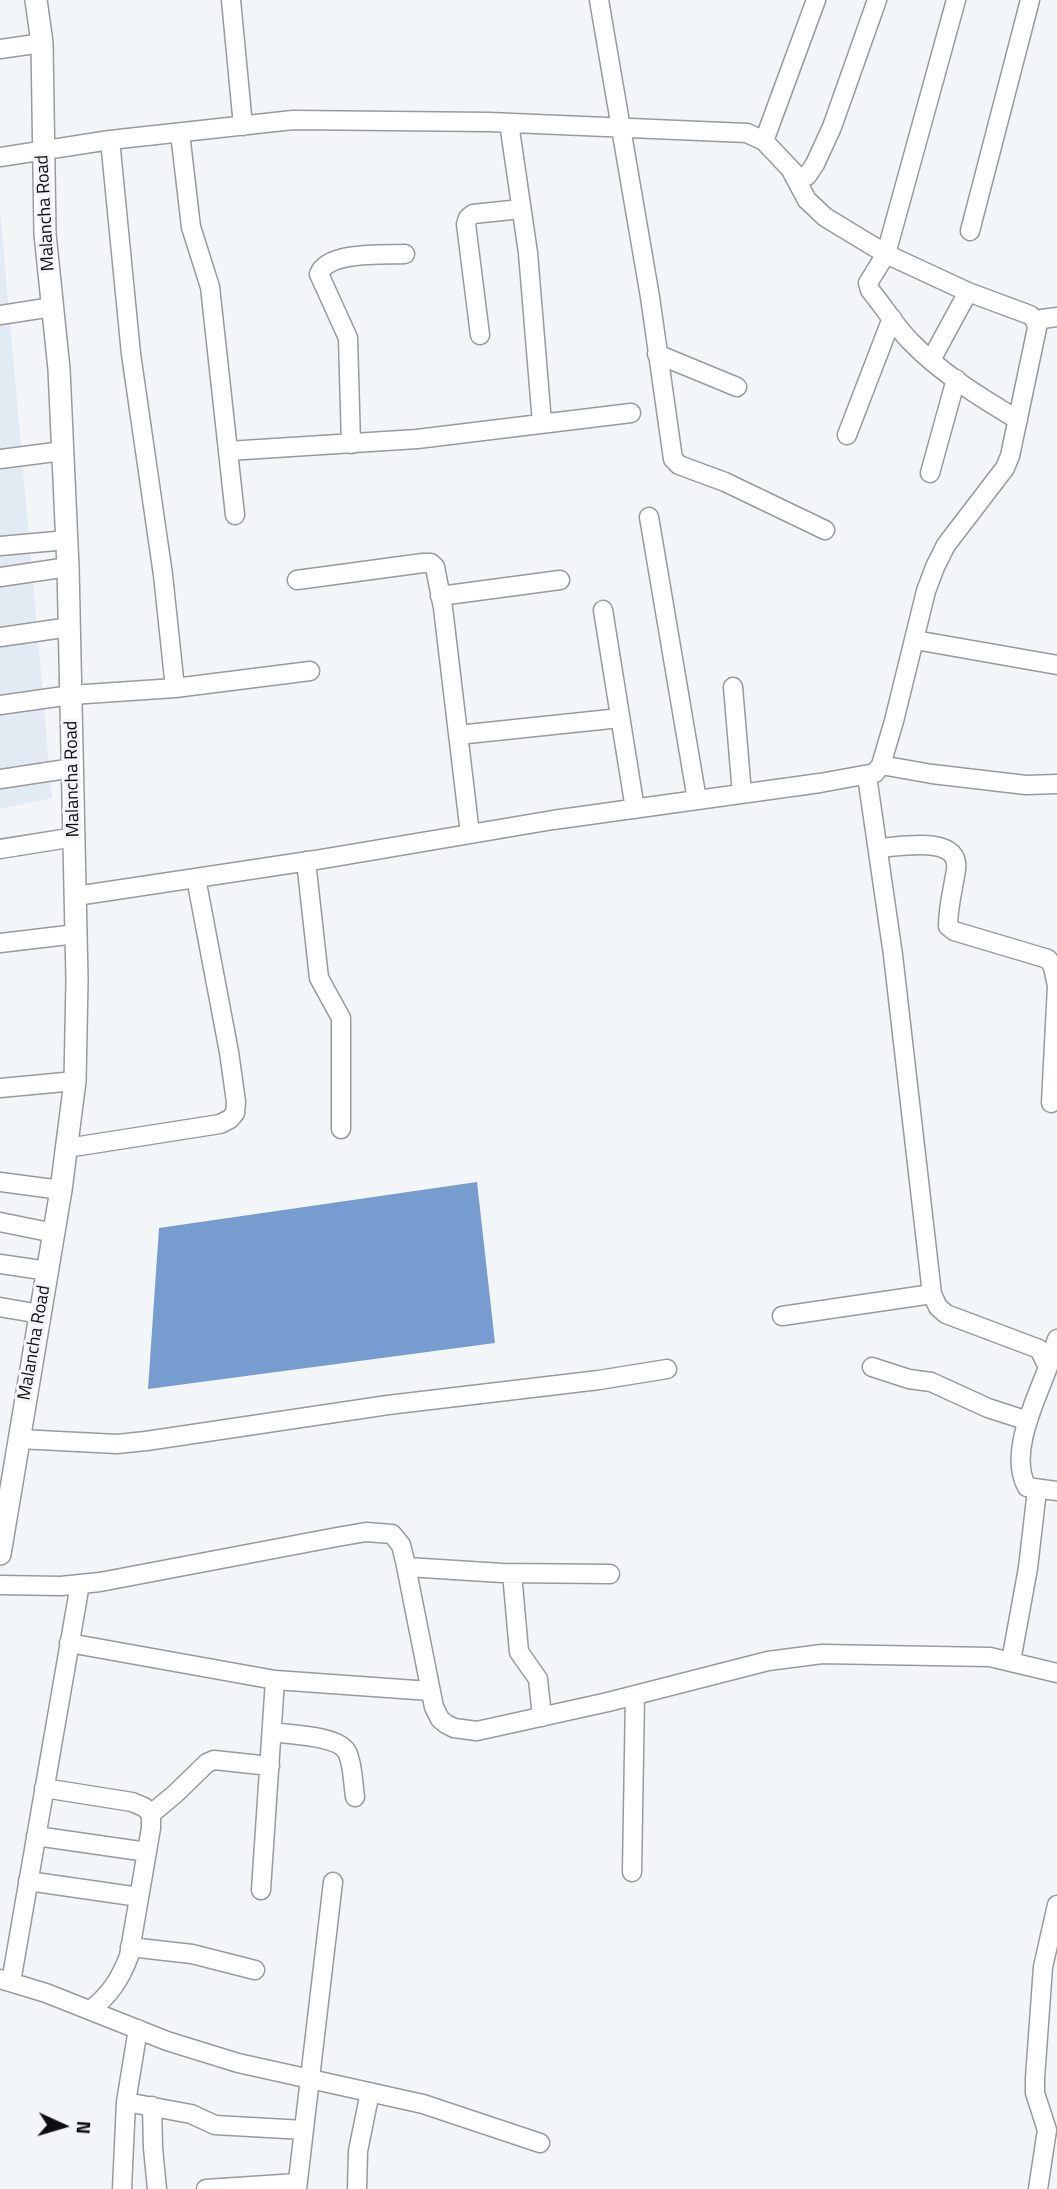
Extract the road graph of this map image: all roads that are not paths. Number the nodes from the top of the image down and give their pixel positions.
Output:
1 (36, 0) edge
2 (231, 0) edge
3 (599, 0) edge
4 (816, 0) edge
5 (877, 0) edge
6 (956, 0) edge
7 (1030, 0) edge
8 (42, 43) junction
9 (0, 49) edge
10 (509, 123) junction
11 (243, 126) junction
12 (621, 126) junction
13 (180, 133) junction
14 (110, 140) junction
15 (764, 141) junction
16 (43, 151) junction
17 (0, 157) edge
18 (792, 172) junction
19 (521, 209) junction
20 (970, 231) dead end
21 (405, 254) dead end
22 (886, 254) junction
23 (968, 292) junction
24 (52, 307) junction
25 (0, 314) edge
26 (1057, 317) edge
27 (892, 318) junction
28 (1035, 320) junction
29 (480, 335) dead end
30 (657, 354) junction
31 (931, 360) junction
32 (956, 379) junction
33 (737, 387) dead end
34 (631, 413) dead end
35 (1018, 421) junction
36 (542, 423) junction
37 (847, 435) dead end
38 (351, 444) junction
39 (228, 451) junction
40 (63, 452) junction
41 (0, 459) edge
42 (930, 473) dead end
43 (235, 515) dead end
44 (649, 517) dead end
45 (825, 530) dead end
46 (67, 540) junction
47 (0, 546) edge
48 (68, 567) junction
49 (0, 577) edge
50 (296, 580) dead end
51 (560, 580) dead end
52 (440, 596) junction
53 (603, 610) dead end
54 (70, 627) junction
55 (0, 637) edge
56 (915, 640) junction
57 (1057, 665) edge
58 (310, 671) dead end
59 (733, 687) dead end
60 (175, 688) junction
61 (71, 695) junction
62 (0, 705) edge
63 (620, 718) junction
64 (458, 735) junction
65 (73, 768) junction
66 (874, 770) junction
67 (0, 779) edge
68 (1057, 784) edge
69 (742, 794) junction
70 (697, 800) junction
71 (635, 809) junction
72 (470, 834) junction
73 (75, 837) junction
74 (878, 848) junction
75 (0, 849) edge
76 (306, 862) junction
77 (196, 878) junction
78 (76, 896) junction
79 (76, 934) junction
80 (0, 943) edge
81 (75, 1081) junction
82 (0, 1088) edge
83 (1051, 1103) dead end
84 (341, 1129) dead end
85 (67, 1148) junction
86 (0, 1182) edge
87 (61, 1190) junction
88 (0, 1222) edge
89 (54, 1233) junction
90 (0, 1264) edge
91 (48, 1271) junction
92 (932, 1294) junction
93 (0, 1307) edge
94 (40, 1314) junction
95 (782, 1316) dead end
96 (1057, 1339) edge
97 (873, 1367) dead end
98 (1048, 1367) junction
99 (667, 1369) dead end
100 (1028, 1421) junction
101 (19, 1439) junction
102 (1037, 1490) junction
103 (1057, 1491) edge
104 (0, 1554) edge
105 (407, 1567) junction
106 (512, 1573) junction
107 (610, 1574) dead end
108 (79, 1584) junction
109 (0, 1585) edge
110 (69, 1643) junction
111 (1011, 1661) junction
112 (1057, 1673) edge
113 (275, 1680) junction
114 (430, 1691) junction
115 (635, 1695) junction
116 (542, 1717) junction
117 (272, 1732) junction
118 (270, 1766) junction
119 (44, 1788) junction
120 (355, 1797) dead end
121 (151, 1814) junction
122 (36, 1836) junction
123 (147, 1852) junction
124 (632, 1872) dead end
125 (28, 1881) junction
126 (333, 1882) dead end
127 (261, 1890) dead end
128 (139, 1897) junction
129 (1057, 1905) edge
130 (130, 1947) junction
131 (255, 1970) dead end
132 (5, 1980) edge
133 (91, 2010) junction
134 (138, 2029) junction
135 (311, 2079) junction
136 (370, 2092) junction
137 (126, 2102) junction
138 (152, 2106) junction
139 (304, 2130) junction
140 (540, 2143) dead end
141 (297, 2186) edge
142 (122, 2189) edge
143 (157, 2189) edge
144 (206, 2189) edge
145 (357, 2189) edge
146 (1038, 2189) edge

1 - 8 main road, Malancha Road
2 - 11 street
3 - 12 street
4 - 15 street
5 - 18 street
6 - 22 street
7 - 20 street
8 - 9 street
8 - 16 main road, Malancha Road
10 - 11 street
10 - 12 street
10 - 19 street
11 - 13 street
12 - 15 street
12 - 30 street
13 - 14 street
13 - 39 street
14 - 16 street
14 - 60 street
15 - 18 street
16 - 17 street
16 - 24 main road, Malancha Road
18 - 22 street
19 - 29 street
19 - 36 street
21 - 38 street
22 - 23 street
22 - 27 street
23 - 28 street
23 - 31 street
24 - 25 street
24 - 40 main road, Malancha Road
26 - 28 street
27 - 31 street
27 - 37 street
28 - 35 street
30 - 33 street
30 - 45 street
31 - 32 street
32 - 35 street
32 - 42 street
34 - 36 street
35 - 56 street
36 - 38 street
38 - 39 street
39 - 43 street
40 - 41 street
40 - 46 main road, Malancha Road
44 - 70 street
46 - 47 street
46 - 48 main road, Malancha Road
48 - 49 street
48 - 54 main road, Malancha Road
50 - 52 street
51 - 52 street
52 - 64 street
53 - 63 street
54 - 55 street
54 - 61 main road, Malancha Road
56 - 57 street
56 - 66 street
58 - 60 street
59 - 69 street
60 - 61 street
61 - 62 street
61 - 65 main road, Malancha Road
63 - 64 street
63 - 71 street
64 - 72 street
65 - 67 street
65 - 73 main road, Malancha Road
66 - 68 street
66 - 69 street
66 - 74 street
69 - 70 street
70 - 71 street
71 - 72 street
72 - 76 street
73 - 75 street
73 - 78 main road, Malancha Road
74 - 83 street
74 - 92 street
76 - 77 street
76 - 84 street
77 - 78 street
77 - 85 street
78 - 79 main road, Malancha Road
79 - 80 street
79 - 81 main road, Malancha Road
81 - 82 street
81 - 85 main road, Malancha Road
85 - 87 main road, Malancha Road
86 - 87 street
87 - 89 main road, Malancha Road
88 - 89 street
89 - 91 main road, Malancha Road
90 - 91 street
91 - 94 main road, Malancha Road
92 - 95 street
92 - 98 street
93 - 94 street
94 - 101 main road, Malancha Road
96 - 98 street
97 - 100 street
98 - 100 street
99 - 101 street
100 - 102 street
101 - 104 main road, Malancha Road
102 - 103 street
102 - 111 street
105 - 106 street
105 - 108 street
105 - 114 street
106 - 107 street
106 - 116 street
108 - 109 street
108 - 110 street
110 - 113 street
110 - 119 street
111 - 112 street
111 - 115 street
113 - 114 street
113 - 117 street
114 - 116 street
115 - 116 street
115 - 124 street
117 - 118 street
117 - 120 street
118 - 121 street
118 - 127 street
119 - 121 street
119 - 122 street
121 - 123 street
122 - 123 street
122 - 125 street
123 - 128 street
125 - 128 street
125 - 132 street
126 - 135 street
128 - 130 street
129 - 146 street
130 - 131 street
130 - 133 street
132 - 133 street
133 - 134 street
134 - 135 street
134 - 137 street
135 - 136 street
135 - 139 street
136 - 140 street
136 - 145 street
137 - 138 street
137 - 142 street
138 - 139 street
138 - 143 street
139 - 141 street
141 - 144 street

